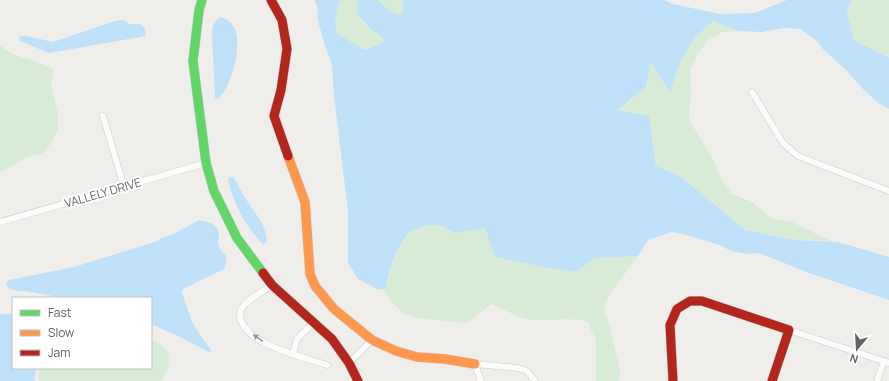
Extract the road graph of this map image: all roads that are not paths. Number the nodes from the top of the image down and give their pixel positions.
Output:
1 (202, 0) edge
2 (271, 0) edge
3 (752, 92) dead end
4 (104, 116) dead end
5 (206, 163) junction
6 (124, 187) junction
7 (889, 191) edge
8 (0, 222) edge
9 (272, 285) junction
10 (313, 322) junction
11 (789, 330) junction
12 (372, 340) junction
13 (293, 354) junction
14 (886, 362) edge
15 (349, 363) junction
16 (475, 364) junction
17 (327, 365) dead end
18 (358, 381) edge
19 (481, 381) edge
20 (535, 381) edge
21 (673, 381) edge
22 (772, 381) edge
23 (877, 381) edge

1 - 5 street
2 - 12 street
3 - 7 street
4 - 6 street
5 - 6 street, VALLELY DRIVE
5 - 9 street
6 - 8 street, VALLELY DRIVE
9 - 10 street
13 -> 9 street
10 - 13 street
10 - 15 street
11 - 14 street
11 - 21 street
11 - 22 street
12 - 15 street
12 - 16 street
13 - 17 street
14 - 23 street
15 - 18 street
16 - 19 street
16 - 20 street

